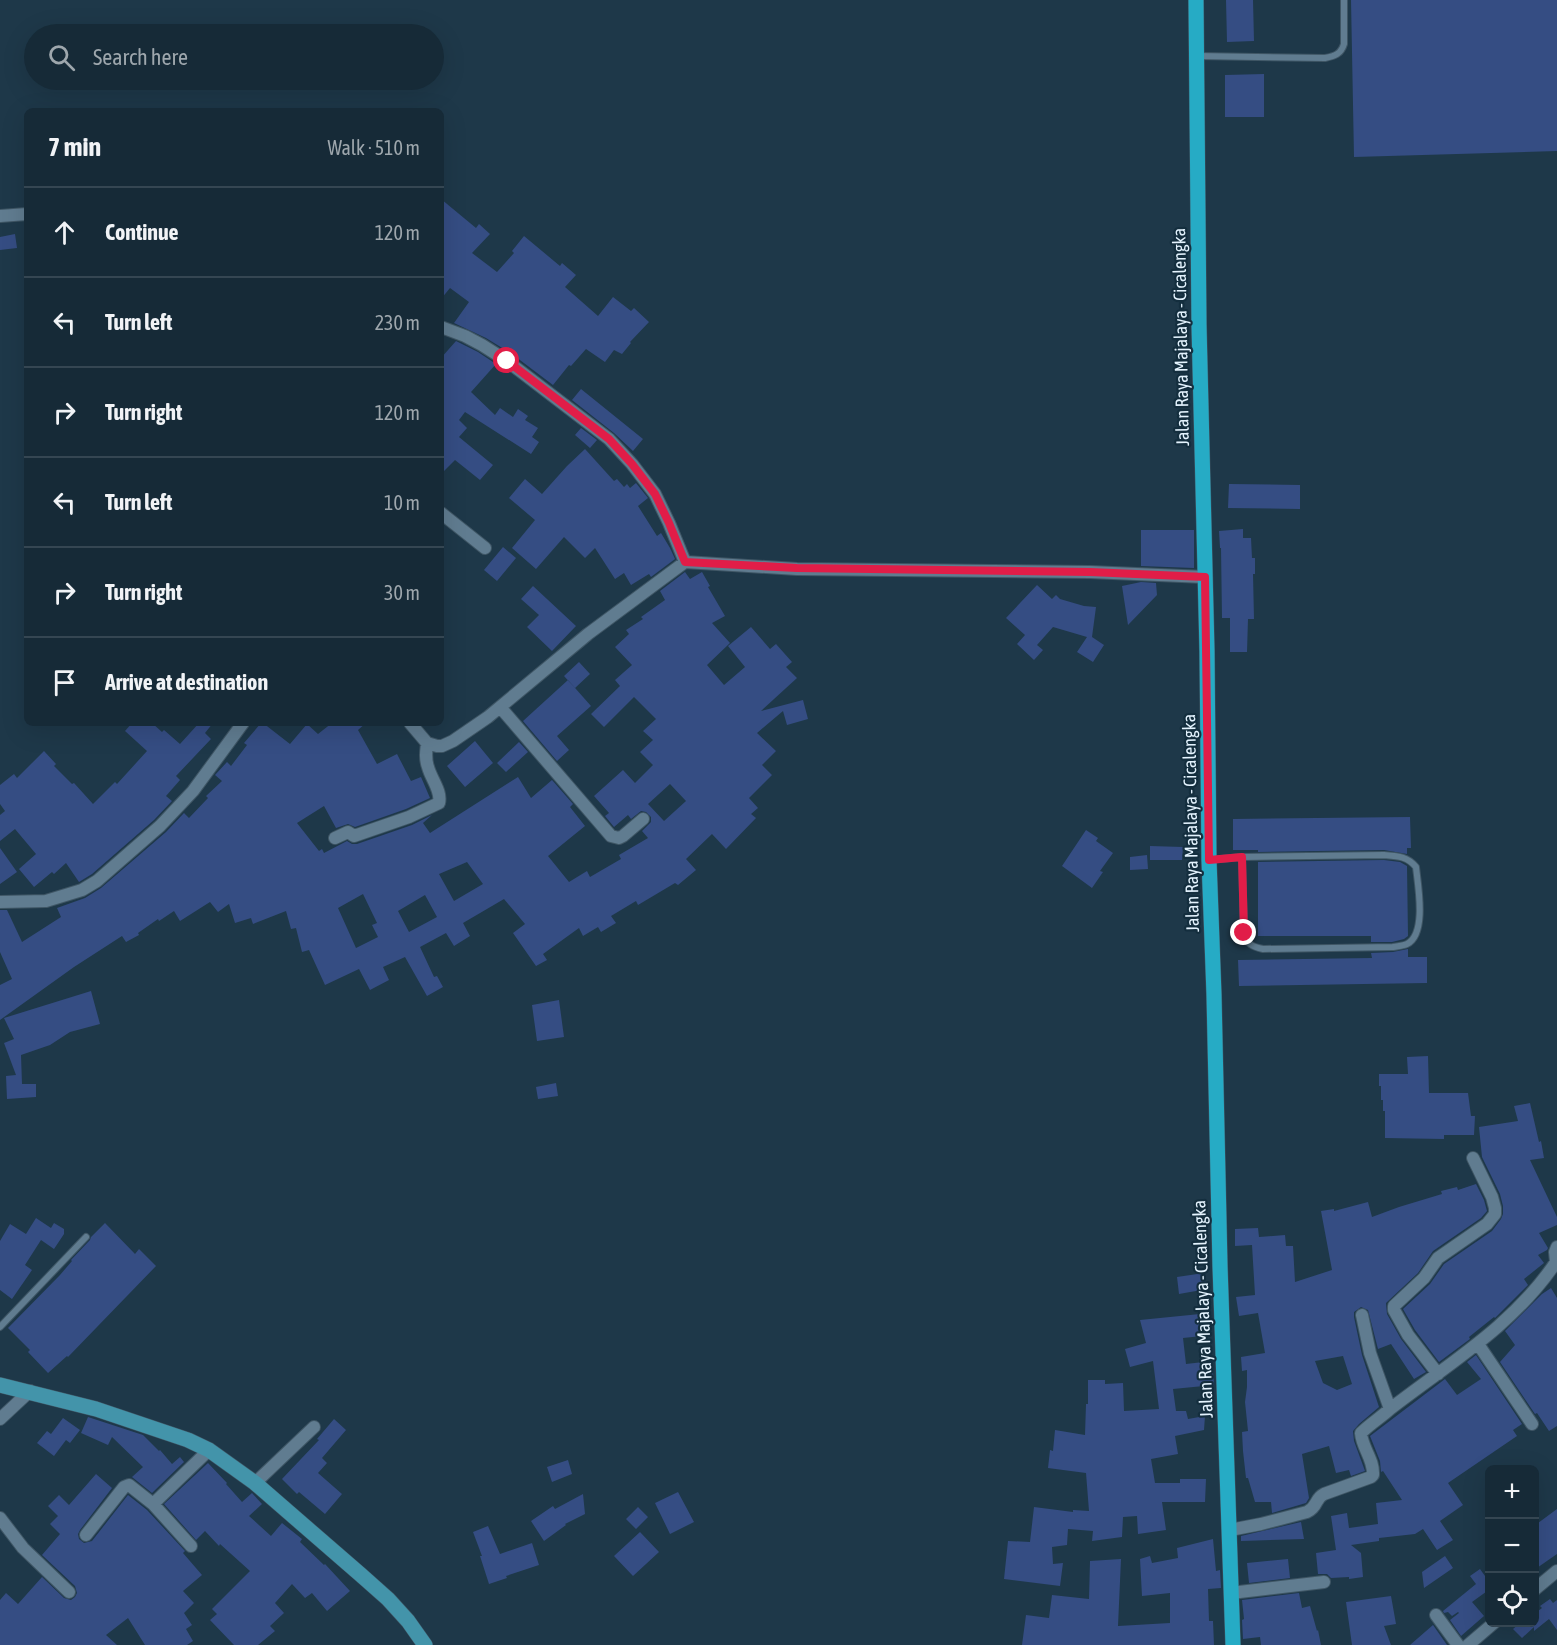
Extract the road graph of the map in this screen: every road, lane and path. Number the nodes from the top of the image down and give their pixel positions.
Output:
1 (1196, 0) edge
2 (1344, 0) edge
3 (1197, 56) junction
4 (24, 214) edge
5 (0, 216) edge
6 (444, 328) edge
7 (444, 515) edge
8 (485, 548) dead end
9 (685, 562) junction
10 (1205, 577) junction
11 (500, 707) junction
12 (241, 726) edge
13 (413, 726) edge
14 (427, 743) junction
15 (643, 819) dead end
16 (335, 838) dead end
17 (1242, 857) junction
18 (1209, 860) junction
19 (0, 902) edge
20 (1473, 1158) dead end
21 (86, 1237) dead end
22 (1557, 1253) edge
23 (1362, 1315) dead end
24 (0, 1328) edge
25 (1478, 1344) junction
26 (1438, 1374) junction
27 (0, 1385) edge
28 (30, 1391) junction
29 (1390, 1409) junction
30 (0, 1419) edge
31 (1532, 1425) dead end
32 (314, 1427) dead end
33 (209, 1450) junction
34 (255, 1483) junction
35 (153, 1504) junction
36 (0, 1518) edge
37 (1230, 1530) junction
38 (86, 1535) dead end
39 (191, 1546) dead end
40 (1557, 1571) edge
41 (1324, 1582) dead end
42 (1539, 1586) edge
43 (69, 1592) dead end
44 (1231, 1593) junction
45 (1436, 1615) dead end
46 (1490, 1627) edge
47 (425, 1645) edge
48 (1233, 1645) edge
49 (1458, 1645) edge
50 (1467, 1645) edge

1 - 3 main road, Jalan Raya Majalaya - Cicalengka
2 - 3 lane
3 - 10 main road, Jalan Raya Majalaya - Cicalengka
4 - 5 street
6 - 9 street
7 - 8 street
9 - 10 street
9 - 11 street
10 - 18 main road, Jalan Raya Majalaya - Cicalengka
11 - 14 street
11 - 15 street
12 - 19 street
13 - 14 street
14 - 16 street
17 - 17 lane
17 - 18 lane
18 - 37 main road, Jalan Raya Majalaya - Cicalengka
20 - 26 street
21 - 24 lane
22 - 25 street
23 - 29 street
25 - 26 street
25 - 31 street
26 - 29 street
27 - 28 street
28 - 30 street
28 - 33 street
29 - 37 street
32 - 34 street
33 - 34 street
33 - 35 street
34 - 47 street
35 - 38 street
35 - 39 street
36 - 43 street
37 - 44 main road, Jalan Raya Majalaya - Cicalengka
40 - 42 street
41 - 44 street
44 - 48 main road, Jalan Raya Majalaya - Cicalengka
45 - 49 street
46 - 50 street

